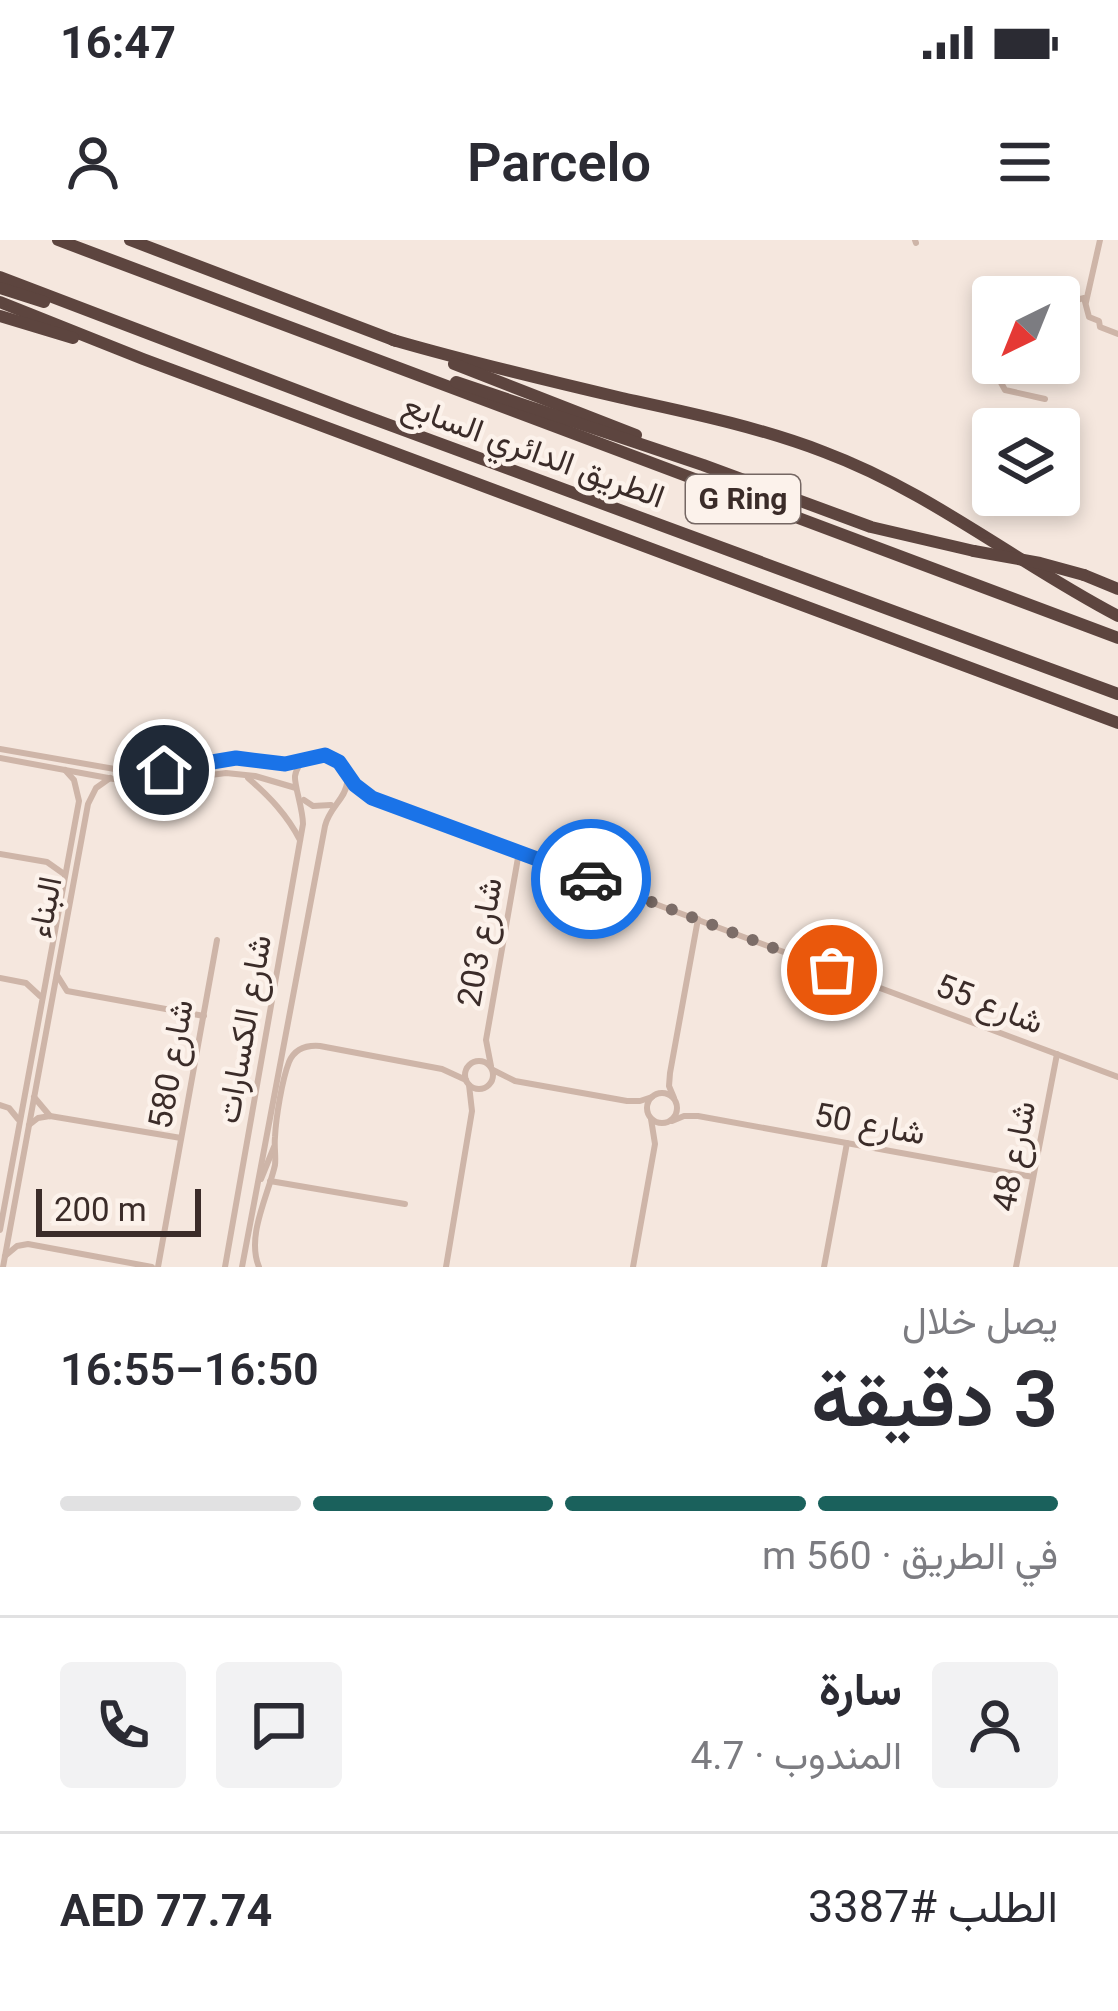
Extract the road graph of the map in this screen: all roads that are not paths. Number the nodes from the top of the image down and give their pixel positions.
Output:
1 (58, 240) edge
2 (130, 240) edge
3 (1100, 240) edge
4 (0, 277) edge
5 (0, 288) edge
6 (1080, 299) edge
7 (0, 302) edge
8 (1086, 302) junction
9 (0, 316) edge
10 (1118, 334) edge
11 (393, 340) junction
12 (196, 352) junction
13 (369, 357) junction
14 (143, 359) junction
15 (1001, 384) edge
16 (1045, 399) dead end
17 (703, 465) junction
18 (1118, 589) edge
19 (1118, 616) edge
20 (1118, 638) edge
21 (1118, 694) edge
22 (1118, 723) edge
23 (0, 748) edge
24 (0, 758) edge
25 (304, 760) junction
26 (65, 770) junction
27 (245, 775) junction
28 (346, 775) junction
29 (110, 778) junction
30 (296, 788) junction
31 (302, 798) junction
32 (372, 798) junction
33 (337, 801) junction
34 (300, 841) junction
35 (519, 853) junction
36 (0, 854) edge
37 (65, 876) junction
38 (698, 919) junction
39 (217, 940) dead end
40 (52, 972) junction
41 (0, 978) edge
42 (26, 983) junction
43 (68, 991) junction
44 (46, 1002) junction
45 (204, 1016) junction
46 (486, 1040) junction
47 (1057, 1054) junction
48 (473, 1062) junction
49 (492, 1068) junction
50 (670, 1073) junction
51 (1118, 1077) edge
52 (515, 1081) junction
53 (467, 1083) junction
54 (487, 1087) junction
55 (29, 1095) junction
56 (654, 1096) junction
57 (675, 1100) junction
58 (626, 1101) junction
59 (2, 1105) edge
60 (472, 1111) junction
61 (50, 1116) junction
62 (698, 1116) junction
63 (650, 1117) junction
64 (670, 1122) junction
65 (24, 1123) junction
66 (182, 1138) junction
67 (848, 1143) junction
68 (275, 1144) junction
69 (655, 1144) junction
70 (1033, 1177) junction
71 (270, 1181) junction
72 (257, 1187) junction
73 (405, 1204) dead end
74 (3, 1227) edge
75 (28, 1244) junction
76 (5, 1256) junction
77 (445, 1264) edge
78 (3, 1267) edge
79 (155, 1267) edge
80 (225, 1267) edge
81 (242, 1267) edge
82 (259, 1267) edge
83 (633, 1267) edge
84 (824, 1267) edge
85 (1016, 1267) edge

1 - 13 highway, الطريق الدائري السابع / G Ring
2 - 11 highway
3 - 8 street
4 - 12 highway, الطريق الدائري السابع / G Ring
5 - 12 highway
6 - 8 street
7 - 14 highway
8 - 10 street
9 - 14 highway
11 - 17 highway
11 - 19 highway
12 - 21 highway, الطريق الدائري السابع / G Ring
13 - 17 highway
13 - 20 highway, الطريق الدائري السابع / G Ring
14 - 22 highway
15 - 16 street
17 - 18 highway, bridge
23 - 25 street
24 - 26 street
25 - 28 street
25 - 30 street
26 - 29 street
26 - 37 street, البناء
27 - 29 street
27 - 30 street
27 - 34 street
28 - 32 street, شارع 55
28 - 33 street, شارع الكسارات
29 - 40 street, البناء
30 - 31 street
31 - 33 street
31 - 34 street, شارع الكسارات
32 - 33 street, شارع 55
32 - 35 street, شارع 55
33 - 72 street, شارع الكسارات
34 - 80 street, شارع الكسارات
35 - 38 street, شارع 55
35 - 46 street, شارع 203
36 - 37 street
37 - 40 street, البناء
38 - 47 street, شارع 55
38 - 50 street
39 - 45 street, شارع 580
40 - 42 street
40 - 43 street
40 - 44 street, البناء
41 - 42 street
42 - 44 street
43 - 44 street
43 - 45 street
44 - 55 street, البناء
45 - 66 street, شارع 580
46 - 48 street, شارع 203
46 - 49 street, شارع 203
47 - 51 street, شارع 55
47 - 70 street, شارع 48
48 - 49 street
48 - 53 street
49 - 52 street
49 - 54 street
50 - 56 street
50 - 57 street
52 - 54 street
52 - 58 street
53 - 54 street
53 - 60 street
53 - 68 street, شارع الكسارات
54 - 60 street
55 - 59 street
55 - 61 street
55 - 65 street, البناء
56 - 57 street
56 - 58 street
56 - 63 street
57 - 62 street, شارع 50
57 - 64 street
58 - 63 street
59 - 65 street
60 - 77 street
61 - 65 street
61 - 66 street
62 - 64 street, شارع 50
62 - 67 street, شارع 50
63 - 64 street
63 - 69 street
64 - 69 street
65 - 74 street, البناء
66 - 79 street, شارع 580
67 - 70 street, شارع 50
67 - 84 street
68 - 71 street, شارع الكسارات
68 - 72 street
69 - 83 street
70 - 85 street, شارع 48
71 - 73 street
71 - 82 street, شارع الكسارات
72 - 81 street, شارع الكسارات
74 - 75 street
74 - 76 street, البناء
75 - 76 street
75 - 79 street
76 - 78 street, البناء

